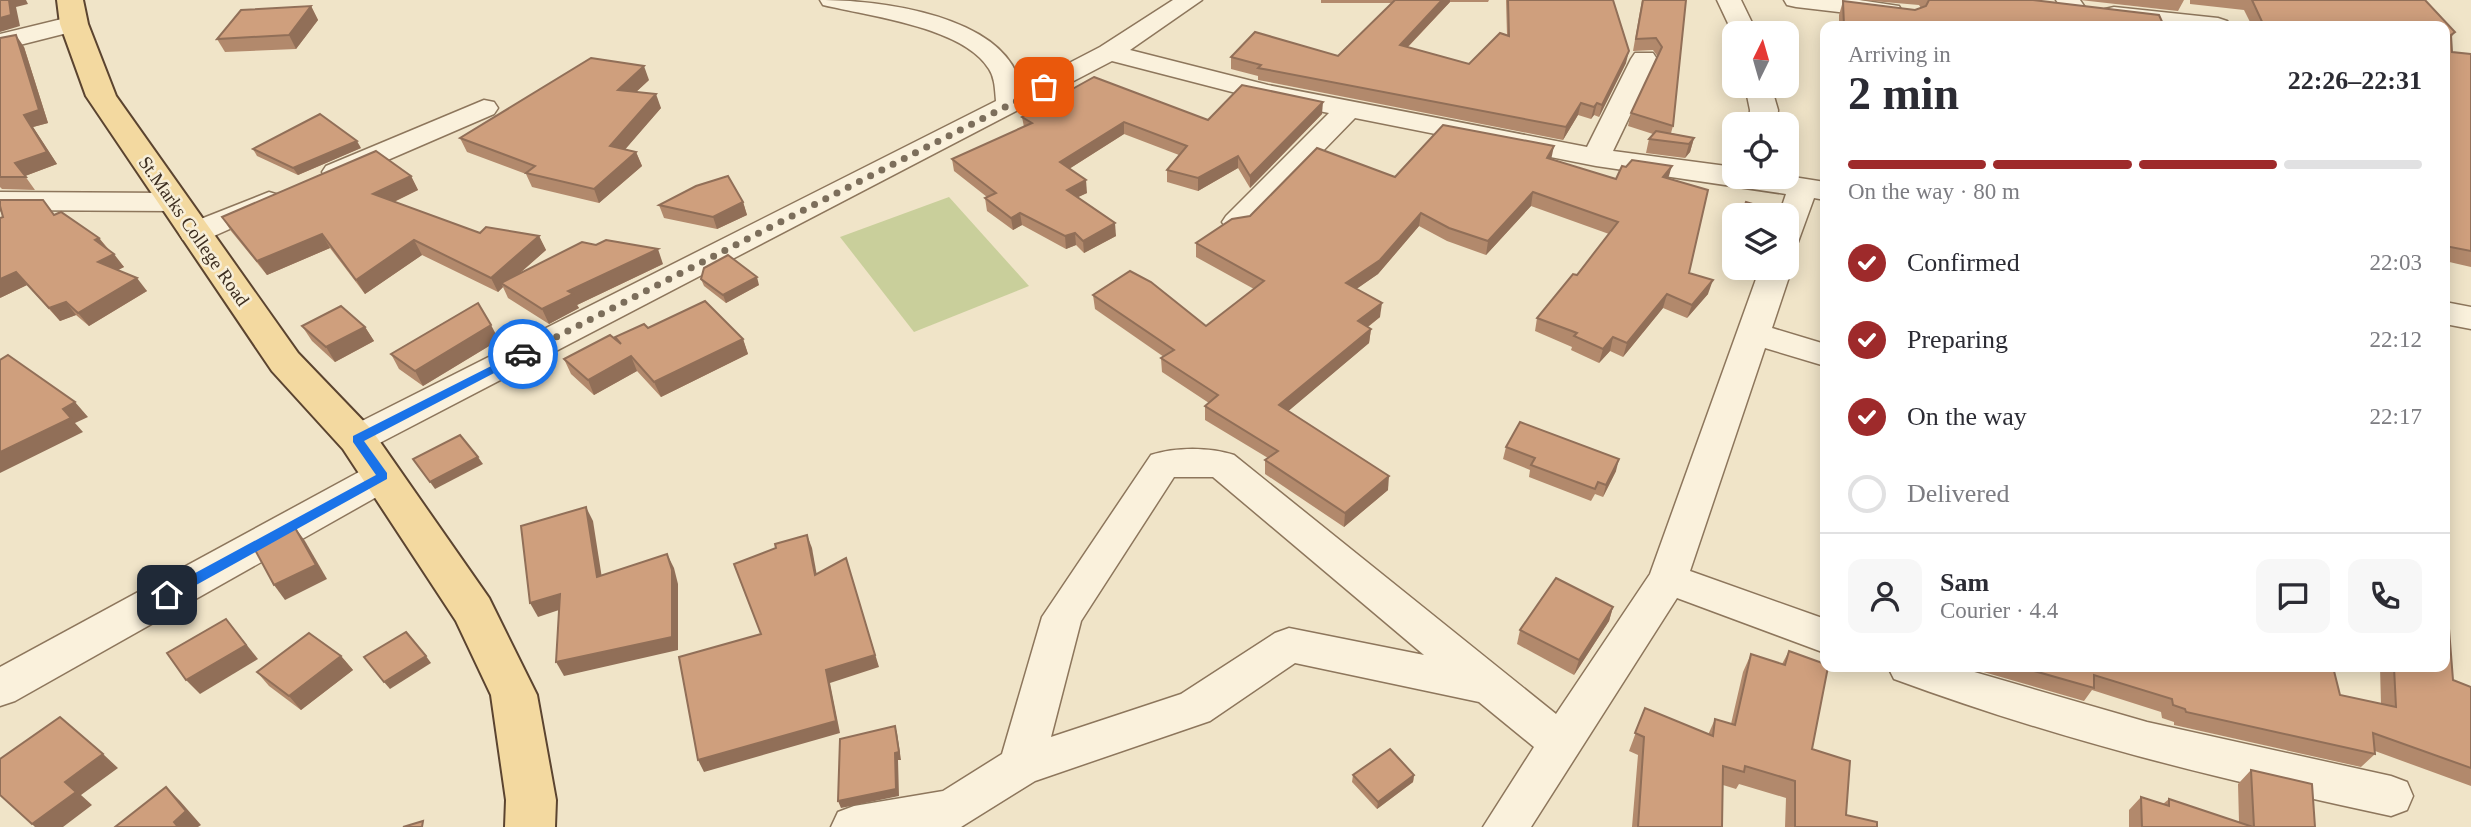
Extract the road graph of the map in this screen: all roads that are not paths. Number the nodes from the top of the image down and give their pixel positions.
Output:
1 (832, 0) edge
2 (1190, 0) edge
3 (1730, 0) edge
4 (1796, 0) edge
5 (2069, 11) edge
6 (72, 12) edge
7 (1910, 13) edge
8 (1740, 21) edge
9 (2168, 21) edge
10 (0, 42) edge
11 (1109, 52) junction
12 (1644, 59) dead end
13 (1010, 104) junction
14 (484, 108) dead end
15 (1349, 109) junction
16 (1596, 157) junction
17 (1722, 174) edge
18 (1814, 189) edge
19 (0, 201) edge
20 (172, 202) junction
21 (1799, 215) edge
22 (1237, 222) edge
23 (194, 233) junction
24 (1772, 280) edge
25 (1754, 334) junction
26 (1820, 354) edge
27 (357, 439) junction
28 (383, 476) junction
29 (1668, 579) junction
30 (1820, 634) edge
31 (1922, 672) edge
32 (1492, 687) junction
33 (0, 688) edge
34 (1561, 744) junction
35 (1021, 766) junction
36 (2391, 796) dead end
37 (530, 827) edge
38 (854, 827) edge
39 (1506, 827) edge

1 - 13 street
2 - 11 street
3 - 8 street
4 - 7 street
5 - 9 street
6 - 10 street
6 - 20 main road, St.Marks College Road
11 - 13 street
11 - 15 street
12 - 16 street
13 - 27 street
14 - 23 street
15 - 16 street
15 - 22 street
16 - 17 street
18 - 21 street
19 - 20 street
20 - 23 main road, St.Marks College Road
23 - 27 main road, St.Marks College Road
24 - 25 street
25 - 26 street
25 - 29 street
27 - 28 main road, St.Marks College Road
28 - 33 street
28 - 37 main road, St.Marks College Road
29 - 30 street
29 - 34 street
31 - 36 street
32 - 34 street
32 - 35 street
32 - 35 street
34 - 39 street
35 - 38 street

